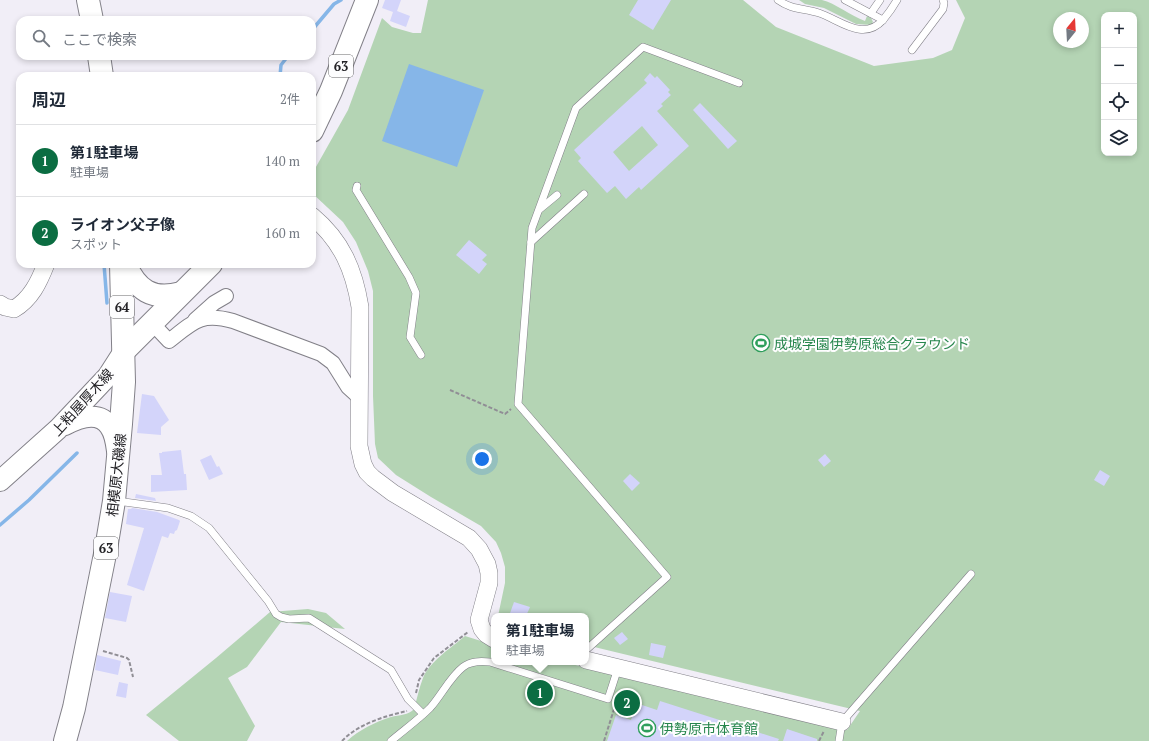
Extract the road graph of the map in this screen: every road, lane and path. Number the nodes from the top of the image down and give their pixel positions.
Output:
1 (88, 0) edge
2 (367, 0) edge
3 (778, 0) edge
4 (845, 0) edge
5 (880, 0) edge
6 (897, 0) edge
7 (943, 0) edge
8 (871, 13) junction
9 (91, 16) edge
10 (883, 20) junction
11 (912, 50) dead end
12 (100, 60) edge
13 (101, 72) edge
14 (739, 83) dead end
15 (316, 123) edge
16 (358, 186) dead end
17 (584, 194) dead end
18 (557, 196) dead end
19 (539, 210) junction
20 (316, 220) edge
21 (531, 242) junction
22 (44, 268) edge
23 (121, 268) edge
24 (127, 268) edge
25 (207, 268) edge
26 (181, 293) junction
27 (226, 296) dead end
28 (0, 304) edge
29 (151, 322) junction
30 (194, 322) junction
31 (124, 351) junction
32 (421, 355) dead end
33 (450, 390) dead end
34 (359, 397) junction
35 (518, 404) junction
36 (58, 429) junction
37 (119, 458) junction
38 (0, 464) edge
39 (0, 482) edge
40 (114, 501) junction
41 (970, 574) dead end
42 (480, 624) junction
43 (491, 637) edge
44 (589, 647) edge
45 (101, 651) dead end
46 (589, 661) edge
47 (491, 662) edge
48 (500, 665) edge
49 (618, 668) junction
50 (133, 677) dead end
51 (414, 703) junction
52 (615, 706) dead end
53 (423, 714) junction
54 (842, 722) junction
55 (65, 741) edge
56 (342, 741) edge
57 (391, 741) edge
58 (604, 741) edge
59 (839, 741) edge

1 - 9 main road
2 - 15 main road, 63
3 - 10 lane
4 - 8 lane
5 - 8 lane
6 - 10 lane
7 - 11 lane
8 - 10 lane
12 - 13 main road
14 - 19 lane
16 - 32 lane
17 - 21 lane
18 - 19 lane
19 - 21 lane
20 - 34 street
21 - 35 lane
22 - 28 street
23 - 31 main road, 64
24 - 26 main road
25 - 26 main road
26 - 29 main road
27 - 30 street
29 - 30 street
29 - 31 main road
30 - 34 street
31 - 36 main road, 上粕屋厚木線
31 - 37 main road, 相模原大磯線 / 63
31 - 38 main road, 上粕屋厚木線
33 - 35 path
34 - 42 street
35 - 44 lane
36 - 37 main road
36 - 39 main road, 上粕屋厚木線
37 - 40 main road, 相模原大磯線 / 63
40 - 51 lane
40 - 55 main road, 相模原大磯線 / 63
41 - 54 lane
42 - 43 street
42 - 51 path
45 - 50 path
46 - 49 street
47 - 53 lane
48 - 49 lane
49 - 54 street
51 - 53 lane
51 - 56 path
52 - 58 path
53 - 57 lane
54 - 59 lane

